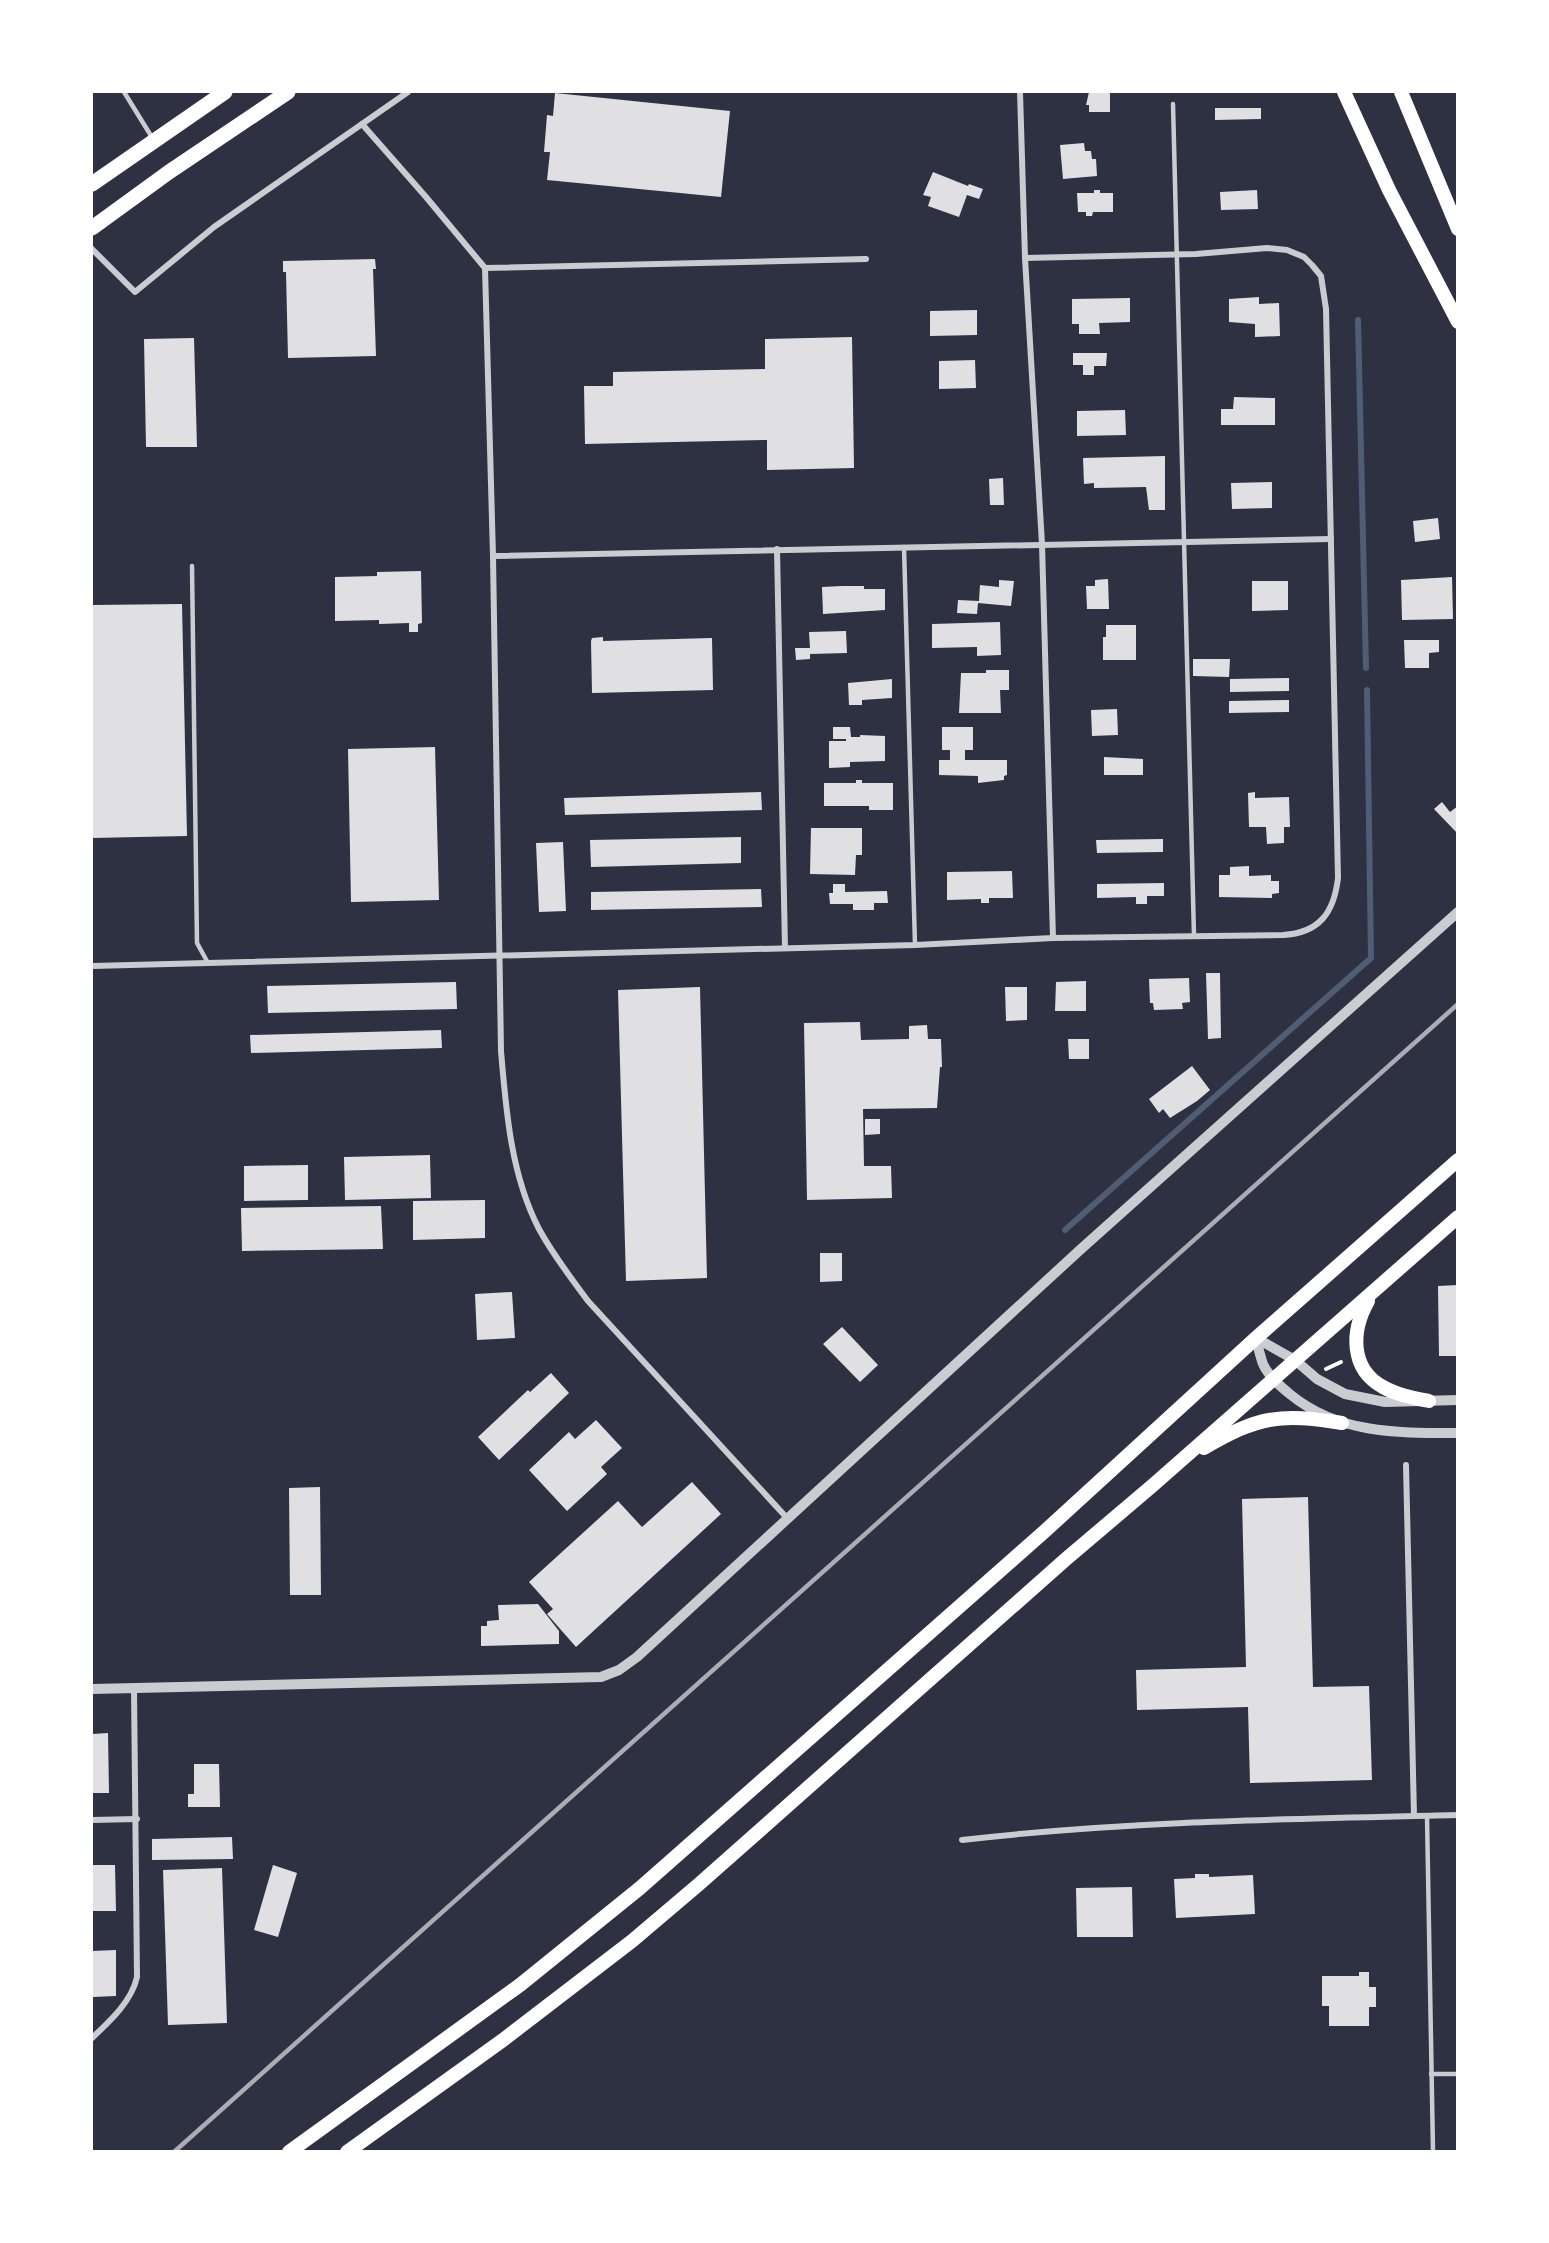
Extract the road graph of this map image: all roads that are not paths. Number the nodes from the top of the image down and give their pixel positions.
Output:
1 (124, 92) edge
2 (225, 92) edge
3 (288, 92) edge
4 (408, 92) edge
5 (1020, 92) edge
6 (1344, 92) edge
7 (1401, 92) edge
8 (1173, 104) dead end
9 (362, 124) junction
10 (154, 141) junction
11 (92, 184) edge
12 (92, 228) edge
13 (1458, 229) edge
14 (92, 249) edge
15 (1177, 255) junction
16 (1025, 258) junction
17 (866, 259) dead end
18 (484, 268) junction
19 (1458, 322) edge
20 (1331, 539) junction
21 (1184, 542) junction
22 (1042, 544) junction
23 (904, 547) junction
24 (777, 549) junction
25 (493, 556) junction
26 (192, 566) dead end
27 (1458, 912) edge
28 (1194, 936) junction
29 (1053, 938) junction
30 (915, 945) junction
31 (785, 948) junction
32 (499, 956) junction
33 (208, 963) junction
34 (92, 966) edge
35 (1458, 1160) edge
36 (1458, 1217) edge
37 (1375, 1290) junction
38 (1256, 1338) junction
39 (1295, 1360) junction
40 (1273, 1379) junction
41 (1458, 1400) edge
42 (1429, 1401) junction
43 (1342, 1423) junction
44 (1458, 1433) edge
45 (1179, 1462) junction
46 (1406, 1465) dead end
47 (788, 1518) junction
48 (134, 1688) junction
49 (92, 1689) edge
50 (1458, 1815) edge
51 (1414, 1816) junction
52 (1427, 1816) junction
53 (137, 1819) junction
54 (92, 1820) edge
55 (962, 1840) dead end
56 (92, 2038) edge
57 (1431, 2074) junction
58 (1458, 2074) edge
59 (289, 2151) edge
60 (347, 2151) edge
61 (1433, 2151) edge

1 - 10 lane
2 - 10 highway
3 - 12 highway
4 - 9 street
5 - 16 street
6 - 19 main road
7 - 13 main road
8 - 15 lane
9 - 14 street
9 - 18 street
10 - 11 highway
15 - 16 street
15 - 20 street
15 - 21 lane
16 - 22 street
17 - 18 street
18 - 25 street
20 - 21 street
20 - 28 street
21 - 22 street
21 - 28 lane
22 - 23 street
22 - 29 street
23 - 24 street
23 - 30 lane
24 - 25 street
24 - 31 street
25 - 32 street
26 - 33 lane
27 - 47 street
28 - 29 street
29 - 30 street
30 - 31 street
31 - 32 street
32 - 33 street
32 - 47 street
33 - 34 street
35 - 38 main road
36 - 37 main road
37 - 39 main road
37 - 42 main road
38 - 39 street
38 - 40 street
38 - 59 main road
39 - 40 main road
39 - 42 street
40 - 43 street
40 - 45 main road
41 - 42 street
43 - 44 street
43 - 45 main road
45 - 60 main road
46 - 51 street
47 - 48 street
48 - 49 street
48 - 53 street
50 - 52 street
51 - 52 street
51 - 55 street
52 - 57 lane
53 - 54 street
53 - 56 street
57 - 58 lane
57 - 61 lane

